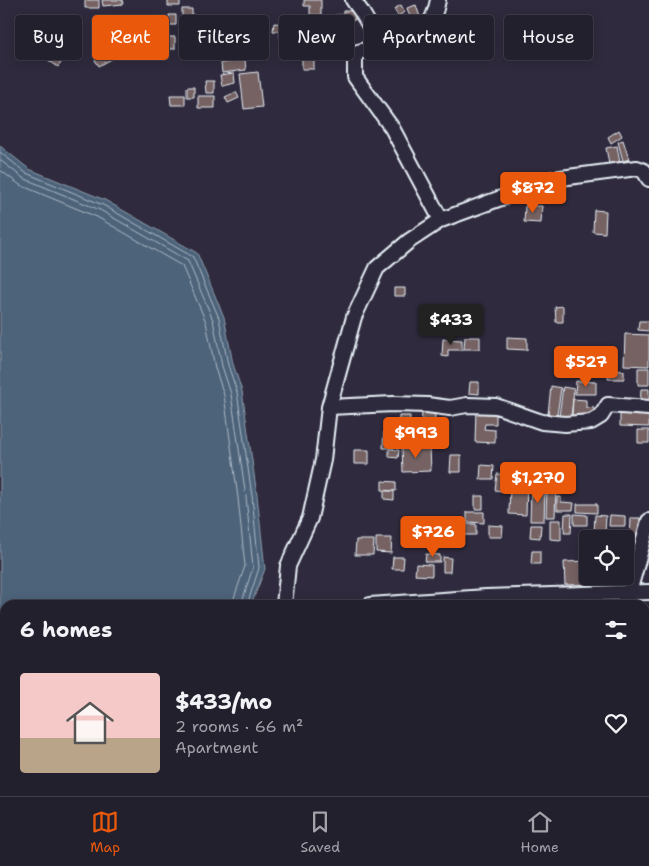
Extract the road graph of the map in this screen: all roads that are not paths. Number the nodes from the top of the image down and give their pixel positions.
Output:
1 (353, 0) edge
2 (438, 0) edge
3 (434, 15) edge
4 (364, 16) edge
5 (364, 50) edge
6 (643, 165) edge
7 (649, 179) edge
8 (441, 220) junction
9 (329, 407) junction
10 (649, 408) edge
11 (649, 521) edge
12 (649, 592) edge
13 (629, 598) edge
14 (285, 600) edge
15 (435, 600) edge

1 - 4 street
2 - 3 street
5 - 8 street
6 - 7 street
6 - 8 street
8 - 9 street
9 - 10 street
9 - 14 street
11 - 13 street
12 - 13 street
13 - 15 street

